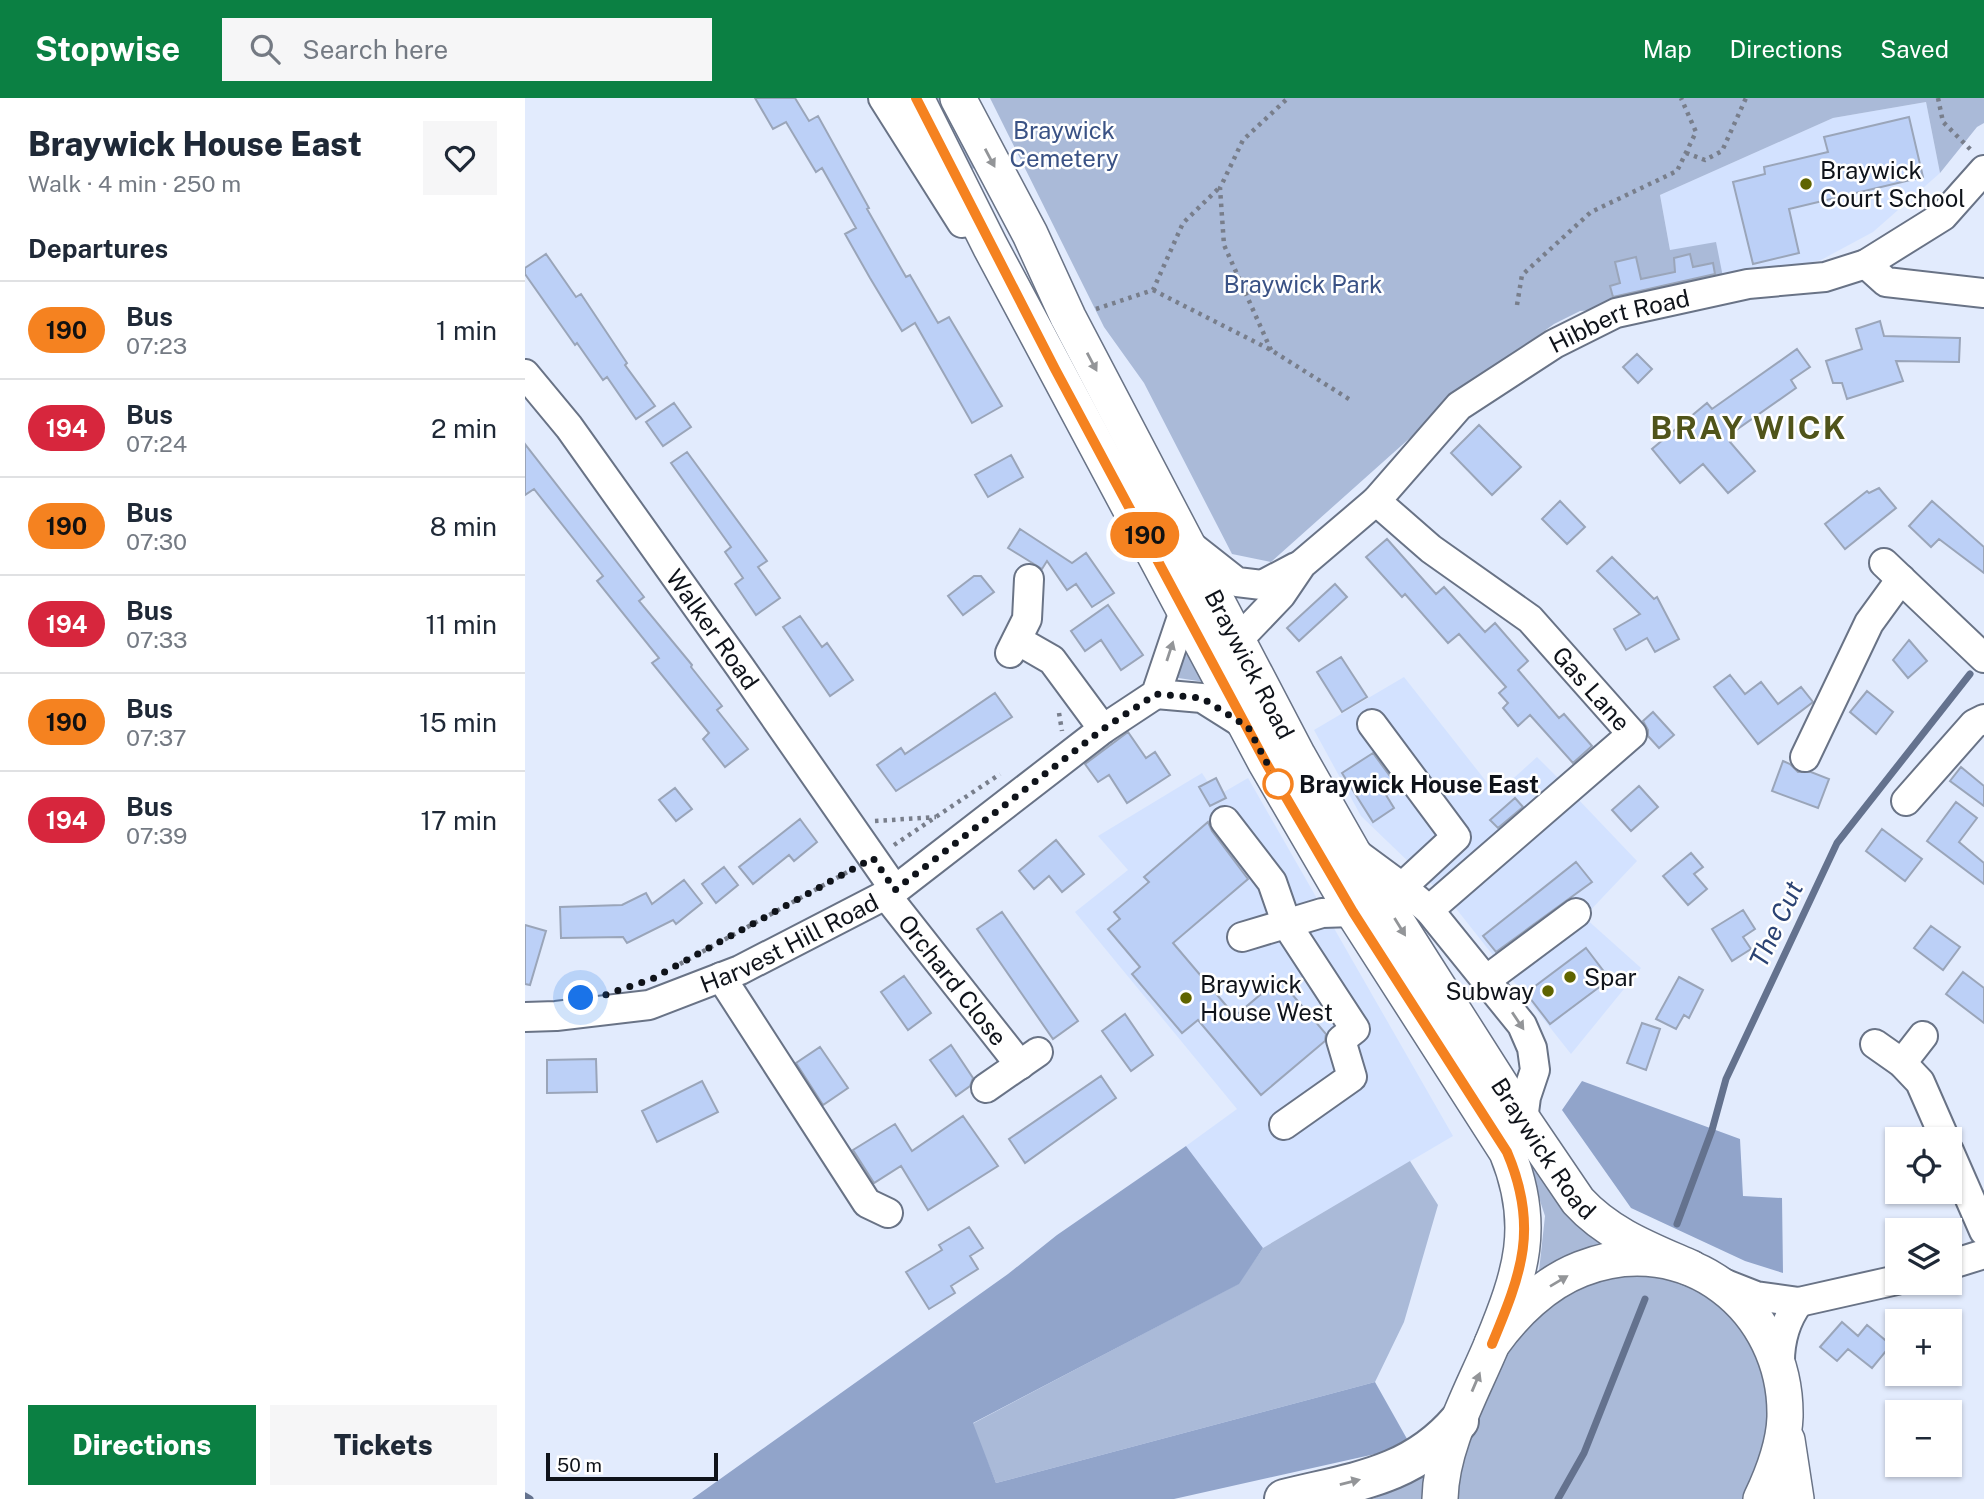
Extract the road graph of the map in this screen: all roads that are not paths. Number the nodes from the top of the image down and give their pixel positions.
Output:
1 (883, 98) edge
2 (916, 98) edge
3 (958, 98) edge
4 (1980, 163) edge
5 (1866, 264) junction
6 (1984, 293) edge
7 (1055, 369) junction
8 (525, 374) edge
9 (1376, 501) junction
10 (1187, 542) junction
11 (1302, 564) junction
12 (1029, 579) dead end
13 (1185, 608) junction
14 (1237, 641) junction
15 (1984, 658) edge
16 (1156, 694) junction
17 (1984, 719) edge
18 (1372, 724) dead end
19 (1248, 727) junction
20 (1103, 729) junction
21 (1805, 757) dead end
22 (1906, 800) dead end
23 (1225, 821) dead end
24 (1352, 851) junction
25 (1402, 887) junction
26 (891, 892) junction
27 (1429, 910) junction
28 (1353, 912) junction
29 (1576, 914) dead end
30 (1287, 925) junction
31 (1242, 937) dead end
32 (721, 977) junction
33 (1486, 980) junction
34 (525, 1017) edge
35 (1923, 1036) dead end
36 (1875, 1044) dead end
37 (1902, 1063) junction
38 (986, 1088) dead end
39 (1523, 1120) junction
40 (1284, 1125) dead end
41 (1940, 1127) edge
42 (1962, 1181) edge
43 (888, 1213) dead end
44 (1984, 1231) edge
45 (1984, 1254) edge
46 (1962, 1261) edge
47 (1699, 1272) junction
48 (1885, 1283) edge
49 (1799, 1301) junction
50 (1492, 1344) junction
51 (1780, 1372) junction
52 (1785, 1419) junction
53 (1459, 1420) junction
54 (1284, 1499) edge
55 (1440, 1499) edge
56 (1761, 1499) edge
57 (1796, 1499) edge

1 - 7 street
2 - 7 main road
3 -> 10 main road, Braywick Road
4 - 5 street, Hibbert Road
5 - 6 street
5 - 9 street, Hibbert Road
7 - 13 main road
8 - 26 street, Walker Road
9 - 11 street, Hibbert Road
9 - 27 street, Gas Lane
10 - 11 street, Hibbert Road
10 - 14 main road, Braywick Road
11 - 14 street, Hibbert Road
12 - 20 street
16 -> 13 street
13 - 19 main road
14 - 24 main road, Braywick Road
15 - 21 street
16 - 19 street
16 - 20 street, Harvest Hill Road
17 - 22 street
18 - 25 street
19 - 28 main road
20 - 26 street, Harvest Hill Road
23 - 30 street
24 - 25 street
24 -> 39 main road, Braywick Road
25 - 27 street
26 - 32 street, Harvest Hill Road
26 - 38 street, Orchard Close
27 - 33 street
28 - 30 street
28 - 50 main road
29 - 33 street
30 - 31 street
30 - 40 street
32 - 34 street, Harvest Hill Road
32 - 43 street
33 -> 39 street
35 - 37 street
36 - 37 street
37 - 41 street
39 - 47 main road, Braywick Road
42 - 44 street
45 - 46 street
47 - 49 street
50 -> 47 main road
47 - 51 main road
48 - 49 street
49 - 51 street
53 -> 50 main road
51 - 52 main road
52 - 56 main road
52 - 57 main road
54 -> 53 highway
53 - 55 main road

